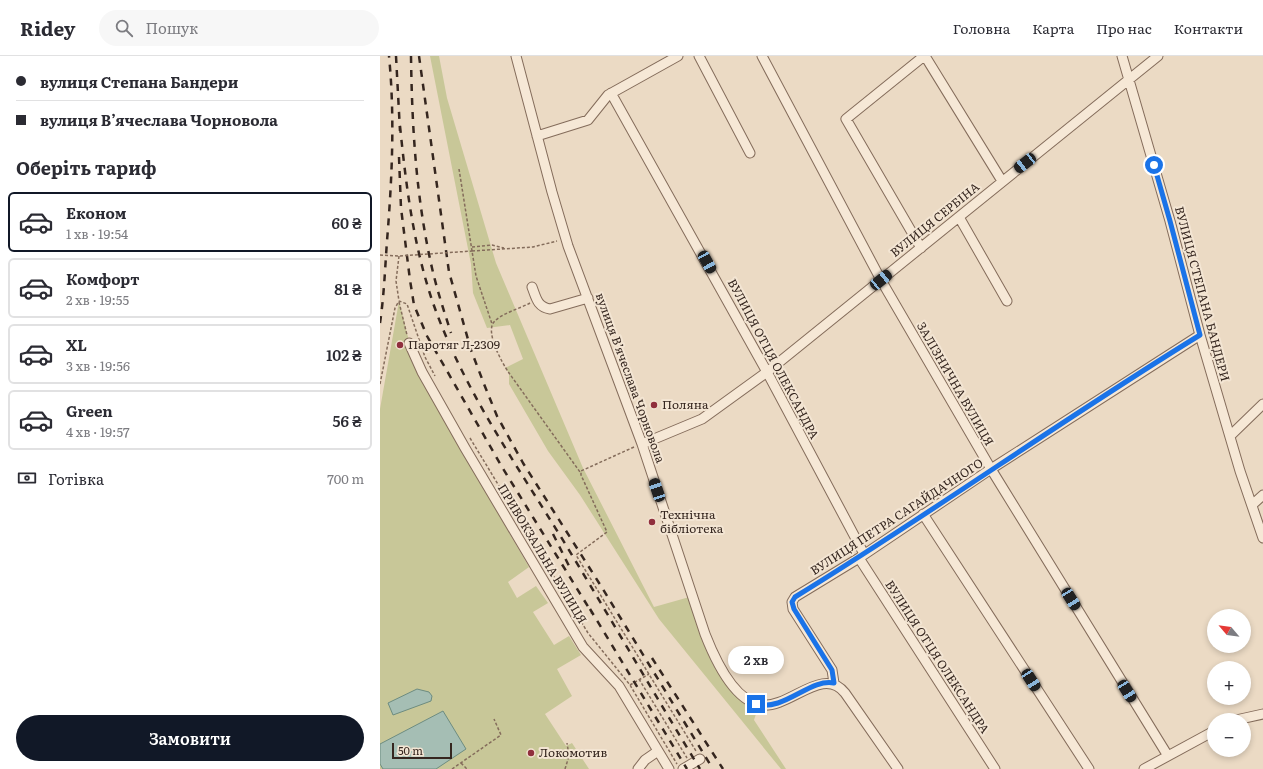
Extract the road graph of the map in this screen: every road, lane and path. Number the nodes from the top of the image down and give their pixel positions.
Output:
1 (516, 56) edge
2 (678, 56) edge
3 (699, 56) edge
4 (762, 56) edge
5 (925, 56) edge
6 (1122, 56) edge
7 (1158, 56) edge
8 (1129, 80) junction
9 (611, 93) junction
10 (536, 136) junction
11 (750, 153) dead end
12 (459, 169) dead end
13 (1002, 181) junction
14 (959, 217) junction
15 (566, 238) junction
16 (471, 247) junction
17 (921, 248) junction
18 (506, 249) junction
19 (380, 255) edge
20 (399, 256) junction
21 (881, 280) junction
22 (532, 287) dead end
23 (588, 298) junction
24 (537, 300) junction
25 (399, 301) junction
26 (1008, 301) dead end
27 (492, 324) junction
28 (1200, 335) junction
29 (409, 343) joint
30 (767, 372) junction
31 (438, 382) dead end
32 (380, 384) edge
33 (1263, 404) edge
34 (1230, 436) junction
35 (470, 438) dead end
36 (642, 444) junction
37 (991, 469) junction
38 (580, 473) junction
39 (1262, 496) edge
40 (1252, 505) junction
41 (923, 514) junction
42 (1263, 538) edge
43 (862, 556) junction
44 (649, 674) junction
45 (639, 679) junction
46 (834, 683) junction
47 (630, 685) junction
48 (1263, 714) edge
49 (1251, 717) edge
50 (494, 719) dead end
51 (1207, 735) edge
52 (567, 743) dead end
53 (658, 751) junction
54 (1168, 756) junction
55 (700, 759) joint
56 (461, 763) junction
57 (687, 767) edge
58 (452, 769) edge
59 (467, 769) edge
60 (565, 769) edge
61 (638, 769) edge
62 (668, 769) edge
63 (680, 769) edge
64 (898, 769) edge
65 (995, 769) edge
66 (1089, 769) edge
67 (1144, 769) edge

1 - 10 street, вулиця Вʼячеслава Чорновола
2 - 9 street
3 - 11 street
4 - 21 street, ЗАЛІЗНИЧНА ВУЛИЦЯ
5 - 13 street
5 - 17 street
6 - 8 street, ВУЛИЦЯ СТЕПАНА БАНДЕРИ
7 - 8 street, ВУЛИЦЯ СЕРБІНА
8 - 13 street, ВУЛИЦЯ СЕРБІНА
8 - 28 street, ВУЛИЦЯ СТЕПАНА БАНДЕРИ
9 - 10 street
9 - 30 street, ВУЛИЦЯ ОТЦЯ ОЛЕКСАНДРА
10 - 15 street, вулиця Вʼячеслава Чорновола
12 - 16 path
13 - 14 street, ВУЛИЦЯ СЕРБІНА
14 - 17 street, ВУЛИЦЯ СЕРБІНА
14 - 26 street
15 - 18 path
15 - 23 street, вулиця Вʼячеслава Чорновола
16 - 18 path
16 - 27 path
17 - 21 street, ВУЛИЦЯ СЕРБІНА
18 - 20 path, bridge
19 - 20 path, bridge
20 - 25 path
21 - 30 street, ВУЛИЦЯ СЕРБІНА
21 - 37 street, ЗАЛІЗНИЧНА ВУЛИЦЯ
22 - 24 street
23 - 24 street
23 - 36 street, вулиця Вʼячеслава Чорновола
24 - 27 path
25 - 29 path
25 - 31 path
25 - 32 path
27 - 38 path
28 - 34 street, ВУЛИЦЯ СТЕПАНА БАНДЕРИ
28 - 37 street, ВУЛИЦЯ ПЕТРА САГАЙДАЧНОГО
29 - 53 street, ПРИВОКЗАЛЬНА ВУЛИЦЯ
30 - 36 street, ВУЛИЦЯ СЕРБІНА
30 - 43 street, ВУЛИЦЯ ОТЦЯ ОЛЕКСАНДРА
33 - 34 street
34 - 40 street, ВУЛИЦЯ СТЕПАНА БАНДЕРИ
35 - 47 path
36 - 38 path
36 - 46 street, вулиця Вʼячеслава Чорновола
37 - 41 street, ВУЛИЦЯ ПЕТРА САГАЙДАЧНОГО
37 - 54 street, ЗАЛІЗНИЧНА ВУЛИЦЯ
38 - 44 path
39 - 40 street
40 - 42 street, ВУЛИЦЯ СТЕПАНА БАНДЕРИ
41 - 43 street, ВУЛИЦЯ ПЕТРА САГАЙДАЧНОГО
41 - 66 street
43 - 46 street, ВУЛИЦЯ ПЕТРА САГАЙДАЧНОГО
43 - 65 street, ВУЛИЦЯ ОТЦЯ ОЛЕКСАНДРА
44 - 45 path
44 - 55 path
45 - 47 path
45 - 57 path
46 - 64 street
47 - 63 path
48 - 49 street
50 - 56 path
51 - 54 street
52 - 60 path
53 - 61 street
53 - 62 street, ПРИВОКЗАЛЬНА ВУЛИЦЯ
54 - 67 street
55 - 57 street
56 - 58 path
56 - 59 path

